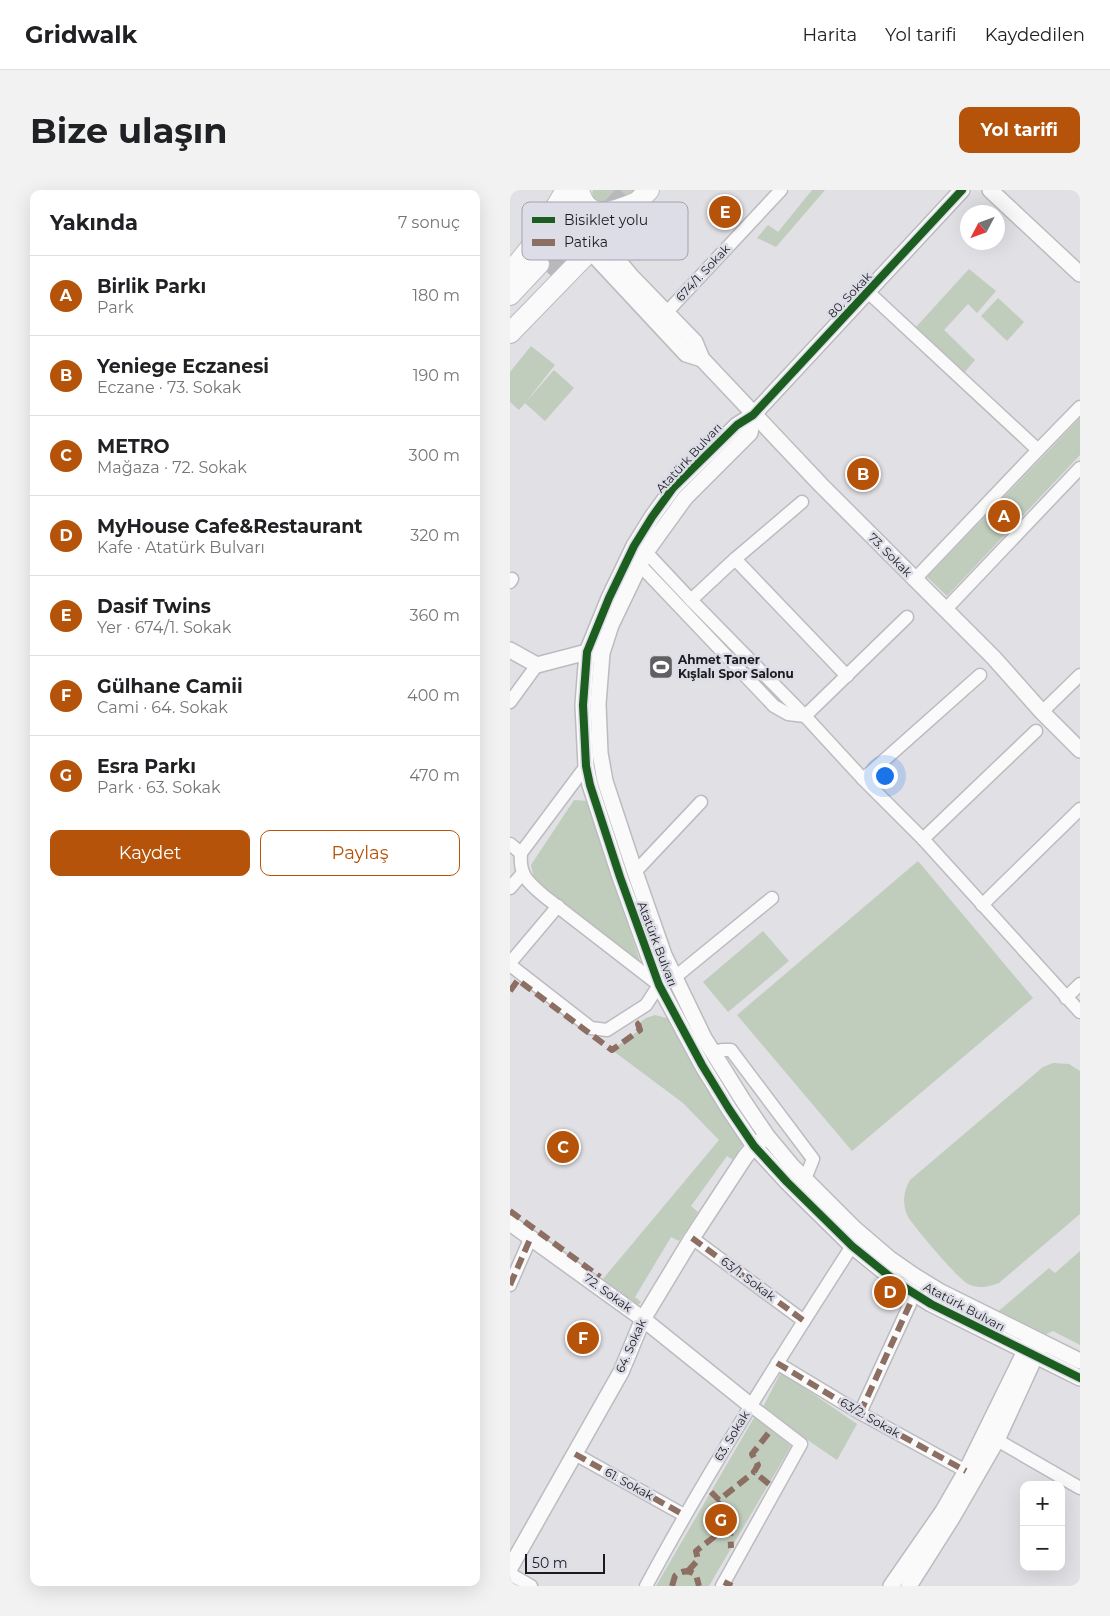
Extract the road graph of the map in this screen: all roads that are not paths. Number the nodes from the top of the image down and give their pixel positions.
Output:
1 (568, 190) edge
2 (579, 190) edge
3 (781, 190) edge
4 (962, 190) edge
5 (990, 190) edge
6 (643, 196) edge
7 (560, 202) edge
8 (584, 202) edge
9 (632, 202) edge
10 (522, 258) edge
11 (582, 260) edge
12 (598, 260) edge
13 (618, 260) edge
14 (510, 273) edge
15 (1080, 274) edge
16 (868, 292) junction
17 (510, 295) edge
18 (666, 312) junction
19 (510, 317) edge
20 (510, 333) edge
21 (702, 359) junction
22 (1080, 407) edge
23 (753, 415) junction
24 (1038, 450) junction
25 (1080, 468) edge
26 (670, 492) junction
27 (802, 502) dead end
28 (682, 503) junction
29 (643, 558) junction
30 (735, 558) junction
31 (914, 580) junction
32 (691, 600) junction
33 (945, 610) junction
34 (907, 617) dead end
35 (510, 650) edge
36 (595, 653) junction
37 (537, 665) junction
38 (980, 675) dead end
39 (1080, 675) edge
40 (847, 676) junction
41 (510, 702) edge
42 (1042, 712) junction
43 (804, 716) junction
44 (1036, 732) dead end
45 (1080, 750) edge
46 (586, 766) junction
47 (863, 779) junction
48 (701, 802) dead end
49 (1080, 809) edge
50 (923, 839) junction
51 (510, 844) edge
52 (521, 853) junction
53 (635, 872) junction
54 (522, 873) junction
55 (510, 888) edge
56 (772, 898) dead end
57 (982, 905) junction
58 (558, 906) junction
59 (510, 964) edge
60 (674, 978) junction
61 (1080, 984) edge
62 (659, 985) junction
63 (1066, 998) junction
64 (1080, 1012) edge
65 (712, 1052) junction
66 (767, 1136) junction
67 (754, 1146) junction
68 (805, 1179) junction
69 (510, 1223) edge
70 (531, 1237) junction
71 (692, 1238) junction
72 (852, 1246) junction
73 (510, 1286) edge
74 (910, 1304) dead end
75 (643, 1319) junction
76 (804, 1321) junction
77 (1034, 1346) junction
78 (1080, 1361) edge
79 (777, 1363) junction
80 (1080, 1378) edge
81 (750, 1405) junction
82 (860, 1413) junction
83 (997, 1440) junction
84 (575, 1454) junction
85 (966, 1471) junction
86 (1080, 1488) edge
87 (684, 1515) junction
88 (510, 1568) edge
89 (510, 1574) edge
90 (726, 1585) edge
91 (531, 1586) edge
92 (646, 1586) edge
93 (891, 1586) edge
94 (909, 1586) edge

1 - 7 highway
2 - 8 highway
3 - 18 street, 674/1. Sokak
4 - 16 street, 80. Sokak
5 - 15 street
6 - 9 highway
10 - 14 highway
11 - 20 highway
12 - 21 street
13 - 18 street
16 - 23 street, 80. Sokak
16 - 24 street
17 - 19 highway
18 - 21 street
21 - 23 street, 73. Sokak
22 - 24 street
23 - 26 street, Atatürk Bulvarı
23 - 28 street, Atatürk Bulvarı
23 - 31 street, 73. Sokak
24 - 31 street
25 - 33 street
26 - 28 street
26 - 36 street, Atatürk Bulvarı
27 - 30 street
28 - 29 street, Atatürk Bulvarı
29 - 32 street
29 - 36 street, Atatürk Bulvarı
29 - 43 street
30 - 32 street
30 - 40 street
31 - 33 street, 73. Sokak
32 - 43 street
33 - 42 street, 73. Sokak
34 - 40 street
35 - 37 street
36 - 37 street
36 - 46 street, Atatürk Bulvarı
36 - 53 street, Atatürk Bulvarı
37 - 41 street
38 - 47 street
39 - 42 street
40 - 43 street
42 - 45 street, 73. Sokak
43 - 47 street
44 - 50 street
46 - 52 street
46 - 62 street, Atatürk Bulvarı
47 - 50 street
48 - 53 street
49 - 57 street
50 - 57 street
51 - 52 street
52 - 54 street
53 - 60 street, Atatürk Bulvarı
54 - 55 street
54 - 58 street
56 - 60 street
57 - 63 street
58 - 59 street
58 - 62 street
59 - 62 street
60 - 62 street
60 - 65 street, Atatürk Bulvarı
61 - 63 street
62 - 67 street, Atatürk Bulvarı
63 - 64 street
65 - 66 street, Atatürk Bulvarı
65 - 68 street
66 - 67 street, 64. Sokak
66 - 68 street, Atatürk Bulvarı
67 - 71 street, 64. Sokak
67 - 72 street, Atatürk Bulvarı
68 - 77 street, Atatürk Bulvarı
69 - 70 street, 72. Sokak
70 - 73 street
70 - 75 street, 72. Sokak
71 - 75 street, 64. Sokak
71 - 76 street, 63/1. Sokak
72 - 76 street
72 - 77 street, Atatürk Bulvarı
74 - 82 street
75 - 81 street, 72. Sokak
75 - 84 street, 64. Sokak
76 - 79 street
77 - 78 street, Atatürk Bulvarı
77 - 80 street, Atatürk Bulvarı
77 - 83 street
77 - 85 street
79 - 81 street
79 - 82 street, 63/2. Sokak
81 - 87 street, 63. Sokak
81 - 90 street, 63. Sokak
82 - 85 street, 63/2. Sokak
83 - 86 street
83 - 94 street
84 - 87 street, 61. Sokak
84 - 88 street, 64. Sokak
85 - 93 street
87 - 92 street, 63. Sokak
89 - 91 street

